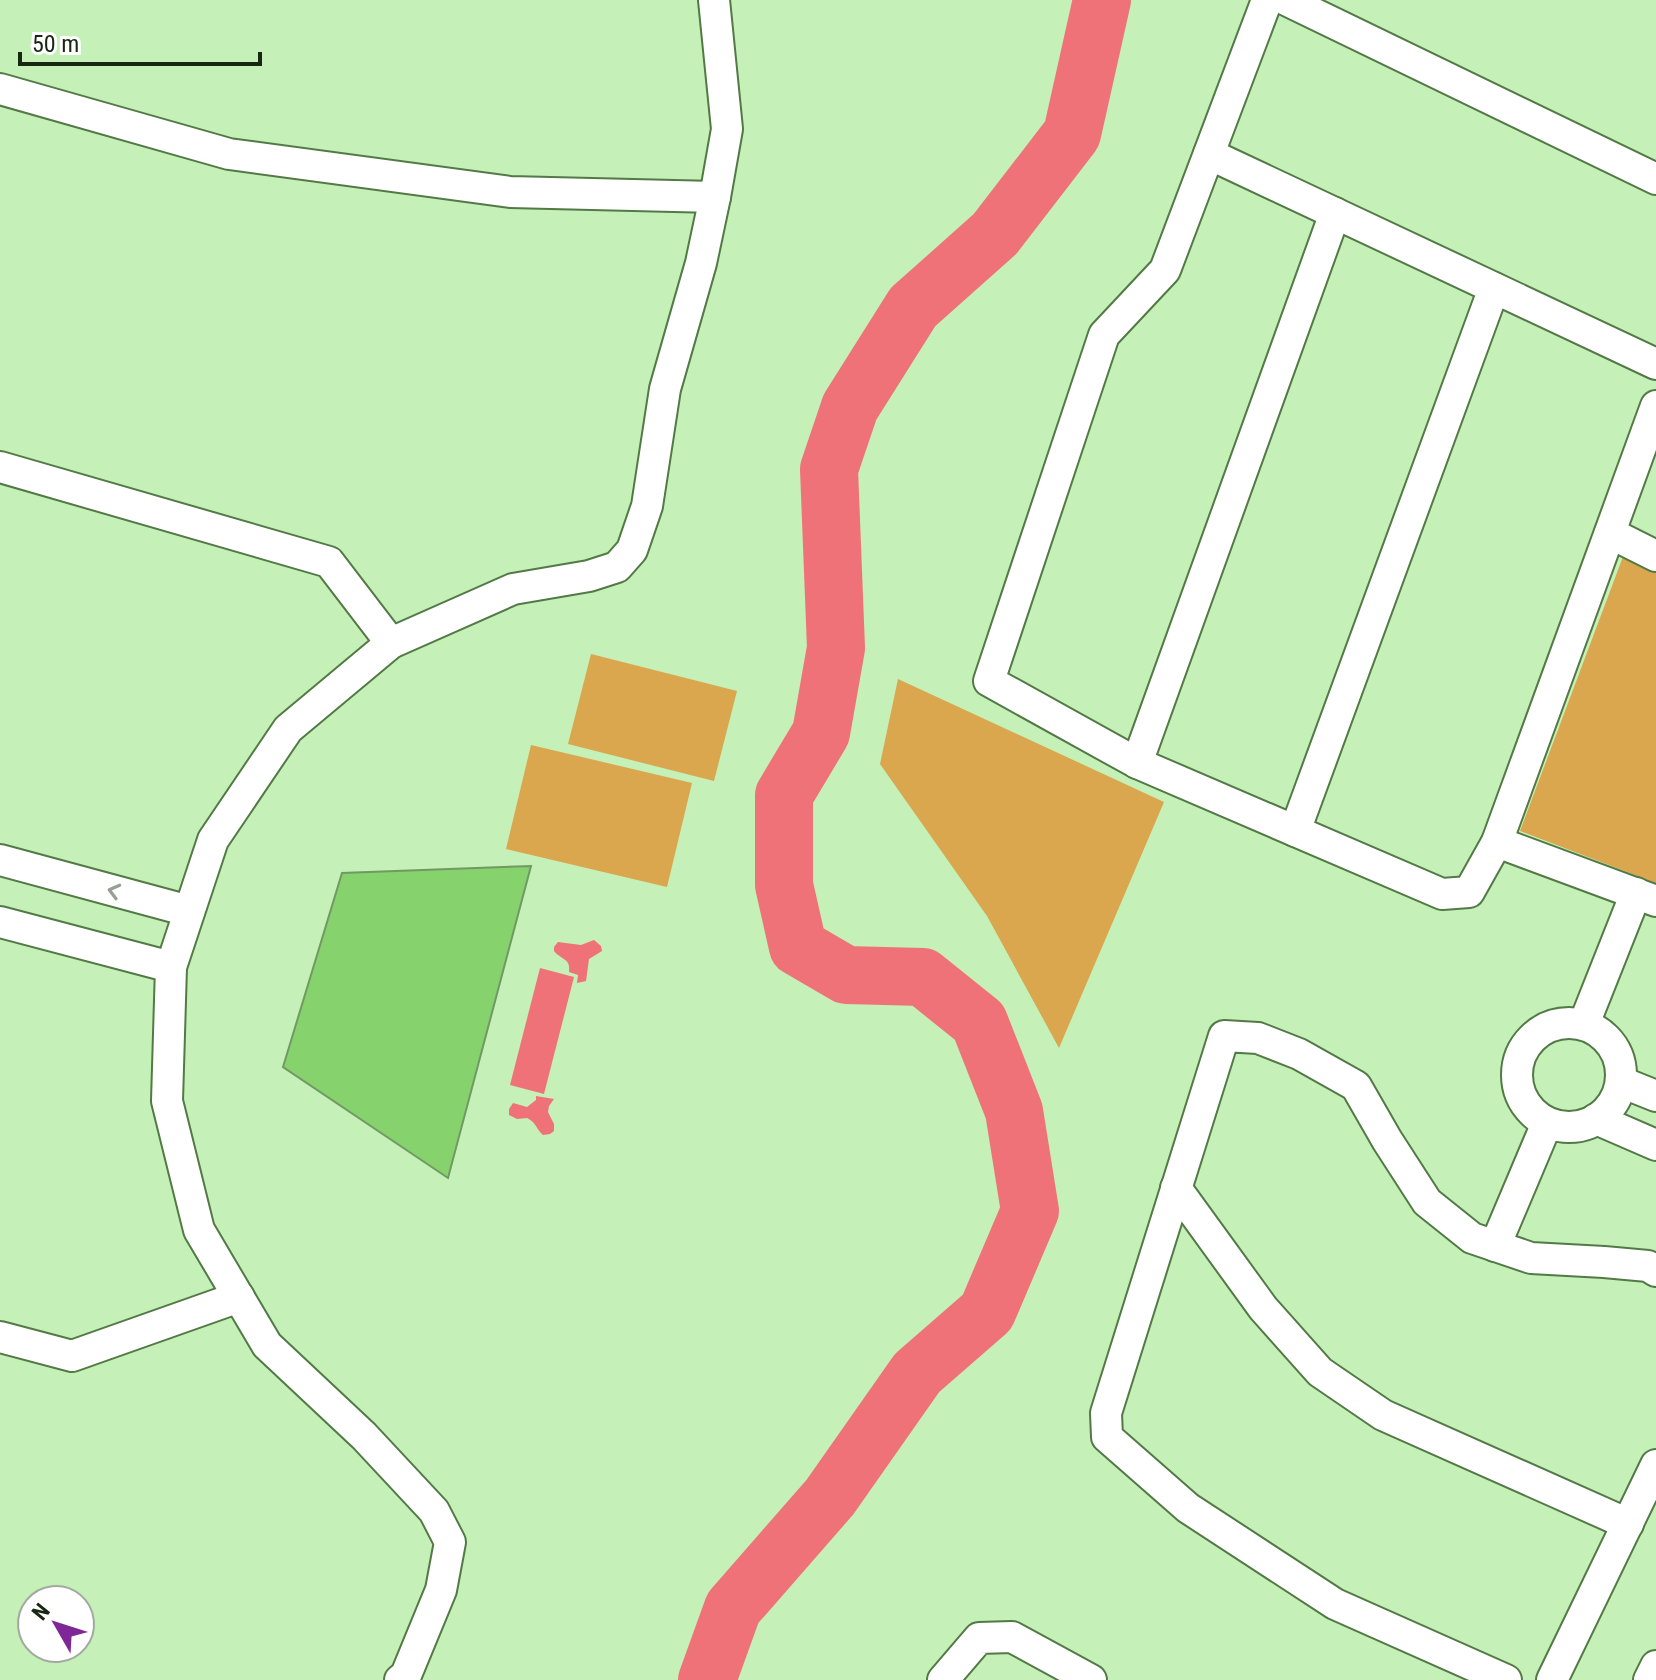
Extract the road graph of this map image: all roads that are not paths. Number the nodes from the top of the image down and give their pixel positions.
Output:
1 (714, 0) edge
2 (1267, 0) edge
3 (1286, 0) edge
4 (0, 89) edge
5 (1209, 154) junction
6 (1656, 179) edge
7 (715, 197) junction
8 (1335, 213) junction
9 (1494, 288) junction
10 (1656, 364) edge
11 (1656, 406) edge
12 (0, 467) edge
13 (1610, 533) junction
14 (1656, 556) edge
15 (391, 643) junction
16 (1137, 763) junction
17 (1295, 831) junction
18 (1497, 842) junction
19 (0, 860) edge
20 (1646, 897) edge
21 (189, 911) junction
22 (0, 922) edge
23 (171, 967) junction
24 (1584, 1024) junction
25 (1621, 1082) junction
26 (1656, 1096) edge
27 (1596, 1119) junction
28 (1547, 1123) junction
29 (1656, 1145) edge
30 (1176, 1188) junction
31 (1495, 1246) junction
32 (1656, 1271) edge
33 (239, 1297) junction
34 (0, 1337) edge
35 (1656, 1465) edge
36 (1628, 1524) junction
37 (1656, 1666) edge
38 (400, 1680) edge
39 (943, 1680) edge
40 (1091, 1680) edge
41 (1506, 1680) edge
42 (1552, 1680) edge
43 (1649, 1680) edge

1 - 7 street
2 - 5 street
3 - 6 street
4 - 7 street
5 - 8 street
5 - 16 street
7 - 15 street
8 - 9 street
8 - 16 street
9 - 10 street
9 - 17 street
11 - 13 street
12 - 15 street
13 - 14 street
13 - 18 street
15 - 21 street
16 - 17 street
17 - 18 street
18 - 20 street
21 -> 19 street
20 - 24 street
21 - 23 street
22 - 23 street
23 - 33 street
24 - 25 street
24 - 28 street
25 - 26 street
25 - 27 street
27 - 28 street
27 - 29 street
28 - 31 street
30 - 31 street
30 - 36 street
30 - 41 street
31 - 32 street
33 - 34 street
33 - 38 street
35 - 36 street
36 - 42 street
37 - 43 street
39 - 40 street

